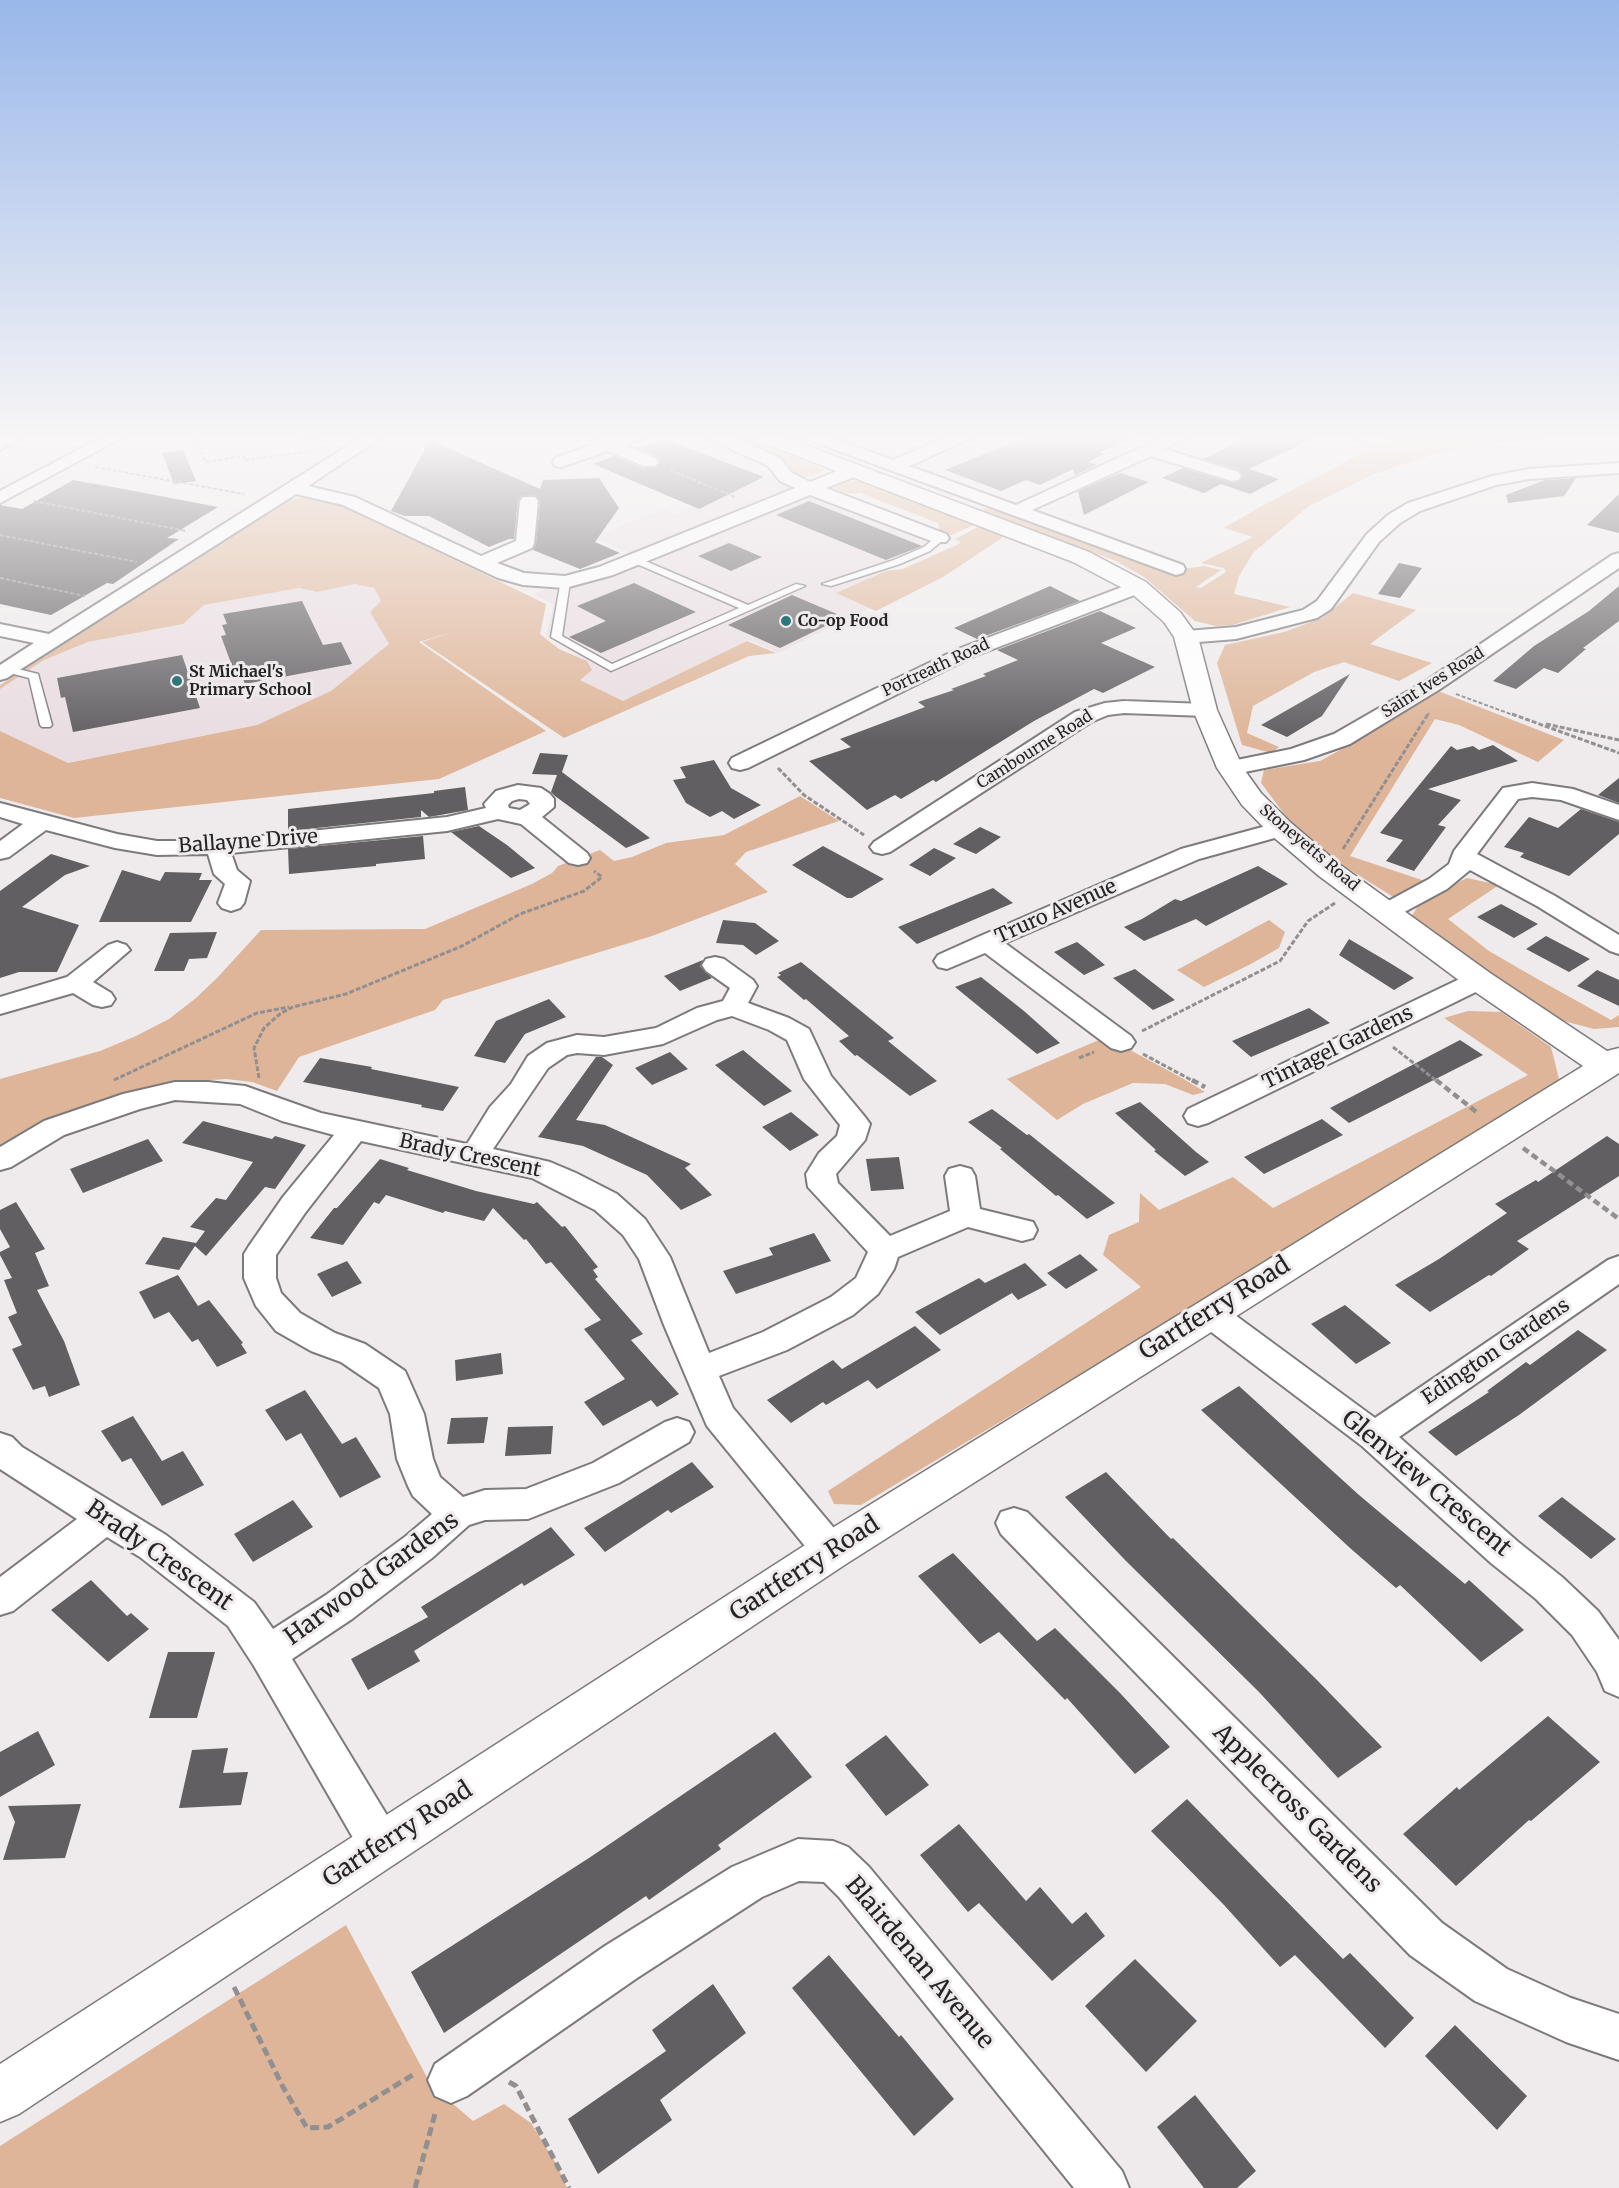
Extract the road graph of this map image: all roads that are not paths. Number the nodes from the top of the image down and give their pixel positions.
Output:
1 (216, 537) edge
2 (428, 537) edge
3 (526, 537) edge
4 (688, 537) edge
5 (1028, 537) edge
6 (1091, 537) edge
7 (1374, 537) edge
8 (940, 538) edge
9 (633, 559) junction
10 (1619, 559) edge
11 (483, 562) junction
12 (1176, 569) dead end
13 (565, 582) junction
14 (827, 584) dead end
15 (800, 586) dead end
16 (1138, 587) junction
17 (747, 608) junction
18 (0, 630) edge
19 (1186, 637) junction
20 (51, 640) junction
21 (3, 671) edge
22 (1205, 710) junction
23 (46, 725) dead end
24 (740, 763) dead end
25 (1230, 768) junction
26 (0, 810) edge
27 (1619, 813) edge
28 (42, 821) junction
29 (1281, 829) junction
30 (217, 846) junction
31 (882, 847) road end
32 (0, 852) edge
33 (1463, 856) junction
34 (584, 863) road end
35 (231, 903) dead end
36 (1388, 911) junction
37 (987, 942) junction
38 (1619, 946) edge
39 (117, 950) dead end
40 (947, 961) dead end
41 (715, 965) dead end
42 (1479, 980) junction
43 (76, 983) junction
44 (746, 990) junction
45 (102, 999) dead end
46 (0, 1006) edge
47 (1121, 1042) road end
48 (1612, 1062) edge
49 (1198, 1116) dead end
50 (353, 1131) junction
51 (474, 1156) junction
52 (0, 1160) edge
53 (960, 1176) dead end
54 (966, 1216) junction
55 (1022, 1230) dead end
56 (885, 1250) junction
57 (1619, 1268) edge
58 (1209, 1313) junction
59 (699, 1370) junction
60 (677, 1432) dead end
61 (1374, 1436) junction
62 (0, 1447) edge
63 (457, 1514) junction
64 (105, 1518) junction
65 (1014, 1523) dead end
66 (831, 1551) junction
67 (0, 1599) edge
68 (268, 1654) junction
69 (1617, 1668) edge
70 (382, 1847) junction
71 (1619, 2037) edge
72 (451, 2080) road end
73 (0, 2095) edge
74 (1105, 2188) edge

1 - 20 street
2 - 11 street
3 - 11 street
4 - 9 street
5 - 16 street, Stoneyetts Road
6 - 12 street
7 - 19 street
8 - 14 lane
9 - 13 street
9 - 17 lane
10 - 25 street, Saint Ives Road
11 - 13 street
13 - 17 lane
15 - 17 lane
16 - 19 street, Stoneyetts Road
16 - 24 street, Portreath Road
18 - 20 street
19 - 22 street, Stoneyetts Road
20 - 21 street
21 - 23 lane
22 - 25 street, Stoneyetts Road
22 - 31 street, Cambourne Road
25 - 29 street, Stoneyetts Road
26 - 28 street, Ballayne Drive
27 - 33 street
28 - 30 street, Ballayne Drive
28 - 32 street
29 - 36 street, Stoneyetts Road
29 - 37 street, Truro Avenue
30 - 34 street, Ballayne Drive
30 - 35 street
33 - 36 street
33 - 38 street
36 - 42 street, Stoneyetts Road
37 - 40 street
37 - 47 street, Truro Avenue
39 - 43 street
41 - 44 street
42 - 48 street, Stoneyetts Road
42 - 49 street, Tintagel Gardens
43 - 45 street
43 - 46 street
44 - 51 street
44 - 56 street
48 - 58 street, Gartferry Road
50 - 51 street, Brady Crescent
50 - 52 street, Brady Crescent
50 - 63 street
51 - 59 street, Brady Crescent
53 - 54 street
54 - 55 street
54 - 56 street
56 - 59 street
57 - 61 street, Edington Gardens
58 - 61 street, Glenview Crescent
58 - 66 street, Gartferry Road
59 - 66 street, Brady Crescent
60 - 63 street, Harwood Gardens
61 - 69 street, Glenview Crescent
62 - 64 street, Brady Crescent
63 - 68 street, Harwood Gardens
64 - 67 street
64 - 68 street, Brady Crescent
65 - 71 street, Applecross Gardens
66 - 70 street, Gartferry Road
68 - 70 street, Brady Crescent
70 - 73 street, Gartferry Road
72 - 74 street, Blairdenan Avenue

